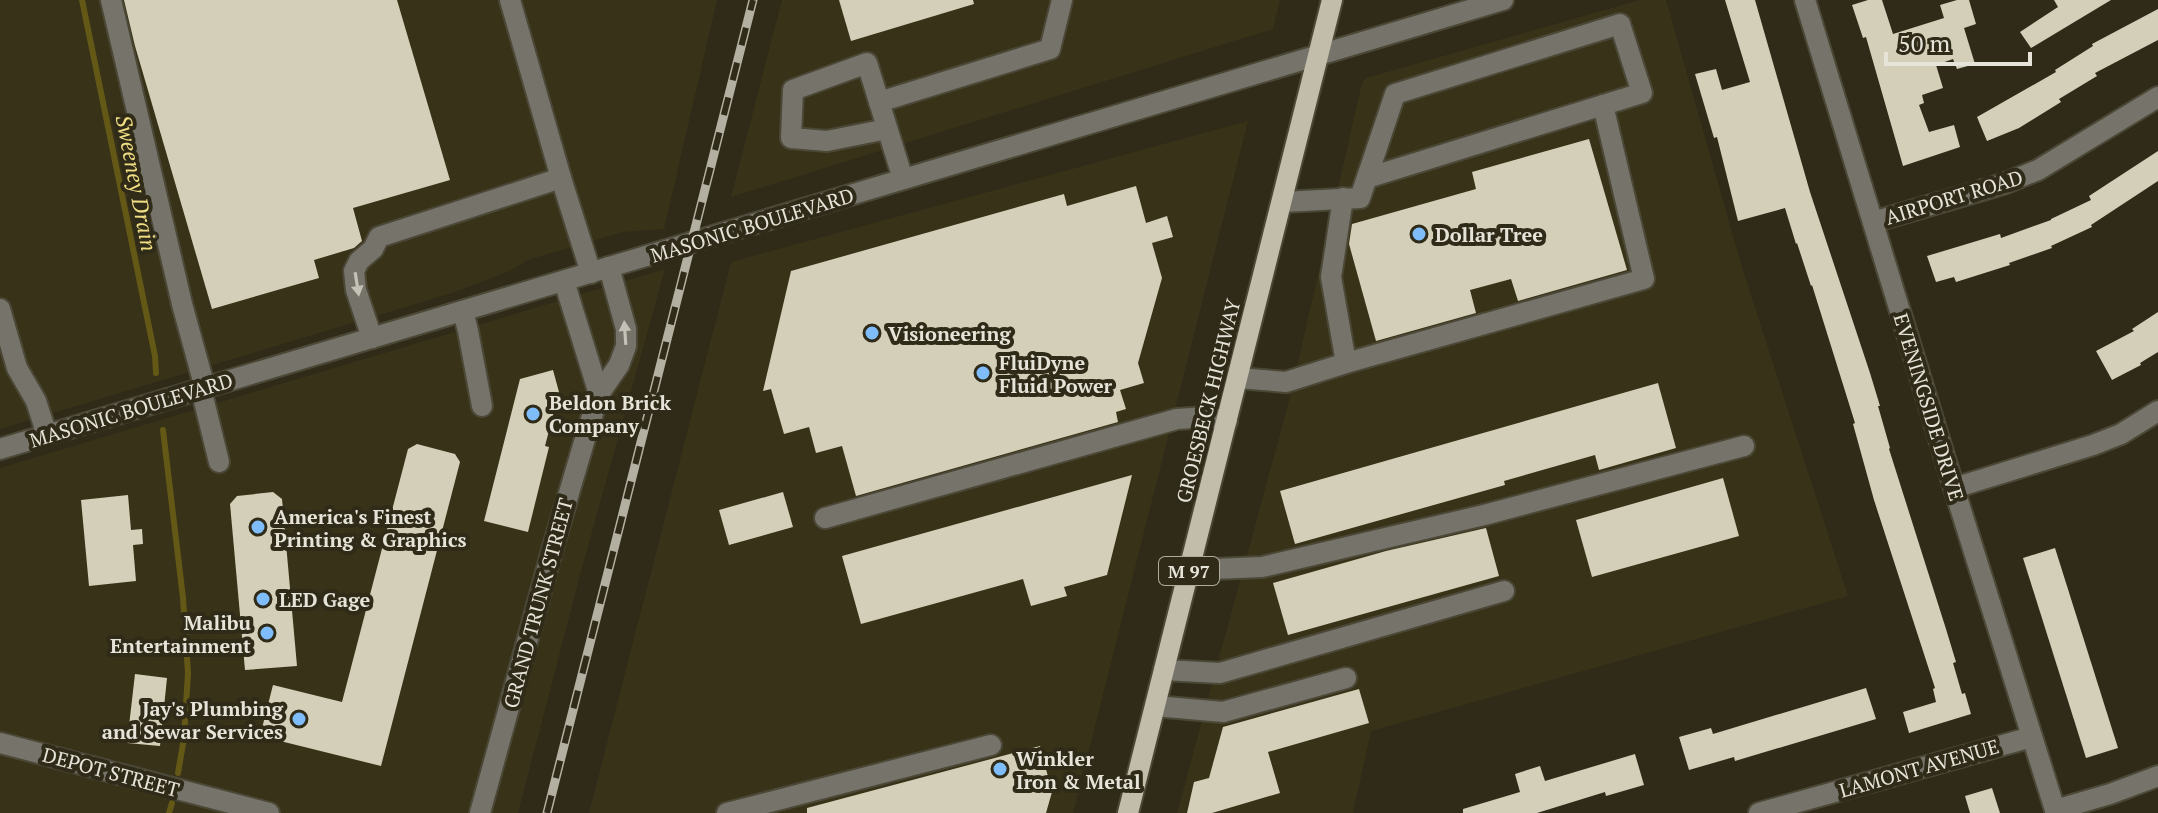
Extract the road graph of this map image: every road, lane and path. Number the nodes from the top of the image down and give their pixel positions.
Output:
1 (111, 0) edge
2 (510, 0) edge
3 (1062, 0) edge
4 (1332, 0) edge
5 (1503, 0) edge
6 (1805, 0) edge
7 (1319, 55) junction
8 (2158, 97) edge
9 (879, 102) junction
10 (1603, 105) junction
11 (887, 129) junction
12 (561, 178) junction
13 (1367, 178) junction
14 (903, 179) junction
15 (1343, 198) junction
16 (1283, 202) junction
17 (1873, 222) junction
18 (600, 270) junction
19 (564, 281) junction
20 (0, 309) edge
21 (463, 311) junction
22 (372, 338) junction
23 (1346, 363) junction
24 (1238, 378) junction
25 (203, 389) junction
26 (599, 394) junction
27 (482, 406) dead end
28 (2158, 411) edge
29 (1227, 421) junction
30 (47, 435) junction
31 (1744, 446) dead end
32 (0, 449) edge
33 (219, 462) dead end
34 (1954, 488) junction
35 (825, 518) dead end
36 (1189, 570) junction
37 (1504, 591) dead end
38 (1164, 670) junction
39 (1346, 678) dead end
40 (1155, 706) junction
41 (2032, 737) junction
42 (0, 743) edge
43 (991, 745) dead end
44 (2158, 776) edge
45 (2056, 812) edge
46 (269, 813) edge
47 (480, 813) edge
48 (727, 813) edge
49 (1128, 813) edge
50 (1759, 813) edge

1 - 25 street
2 - 12 street, GRAND TRUNK STREET
3 - 9 street
4 - 7 main road, GROESBECK HIGHWAY / M 97
5 - 7 street, MASONIC BOULEVARD
6 - 17 street, EVENINGSIDE DRIVE
7 - 14 street, MASONIC BOULEVARD
7 - 16 main road, GROESBECK HIGHWAY / M 97
8 - 17 street, AIRPORT ROAD
9 - 11 street
9 - 11 street
10 - 13 street
10 - 13 street
10 - 23 street
11 - 14 street
12 - 18 street, GRAND TRUNK STREET
12 -> 22 street
13 - 15 street
14 - 18 street, MASONIC BOULEVARD
15 - 16 street
15 - 23 street
16 - 24 main road, GROESBECK HIGHWAY / M 97
17 - 34 street, EVENINGSIDE DRIVE
18 - 19 street, MASONIC BOULEVARD
26 -> 18 street, GRAND TRUNK STREET
19 - 21 street, MASONIC BOULEVARD
19 - 26 street
20 - 30 street
21 - 22 street, MASONIC BOULEVARD
21 - 27 street
22 - 25 street, MASONIC BOULEVARD
23 - 24 street
24 - 29 main road, GROESBECK HIGHWAY / M 97
25 - 30 street, MASONIC BOULEVARD
25 - 33 street
26 - 47 street, GRAND TRUNK STREET
28 - 34 street
29 - 35 street
29 - 36 main road, GROESBECK HIGHWAY / M 97
30 - 32 street, MASONIC BOULEVARD
31 - 36 street
34 - 41 street, EVENINGSIDE DRIVE
36 - 38 main road, GROESBECK HIGHWAY / M 97
37 - 38 street
38 - 40 main road, GROESBECK HIGHWAY / M 97
39 - 40 street
40 - 49 main road, GROESBECK HIGHWAY / M 97
41 - 45 street, EVENINGSIDE DRIVE
41 - 50 street, LAMONT AVENUE
42 - 46 street, DEPOT STREET
43 - 48 street
44 - 45 street

